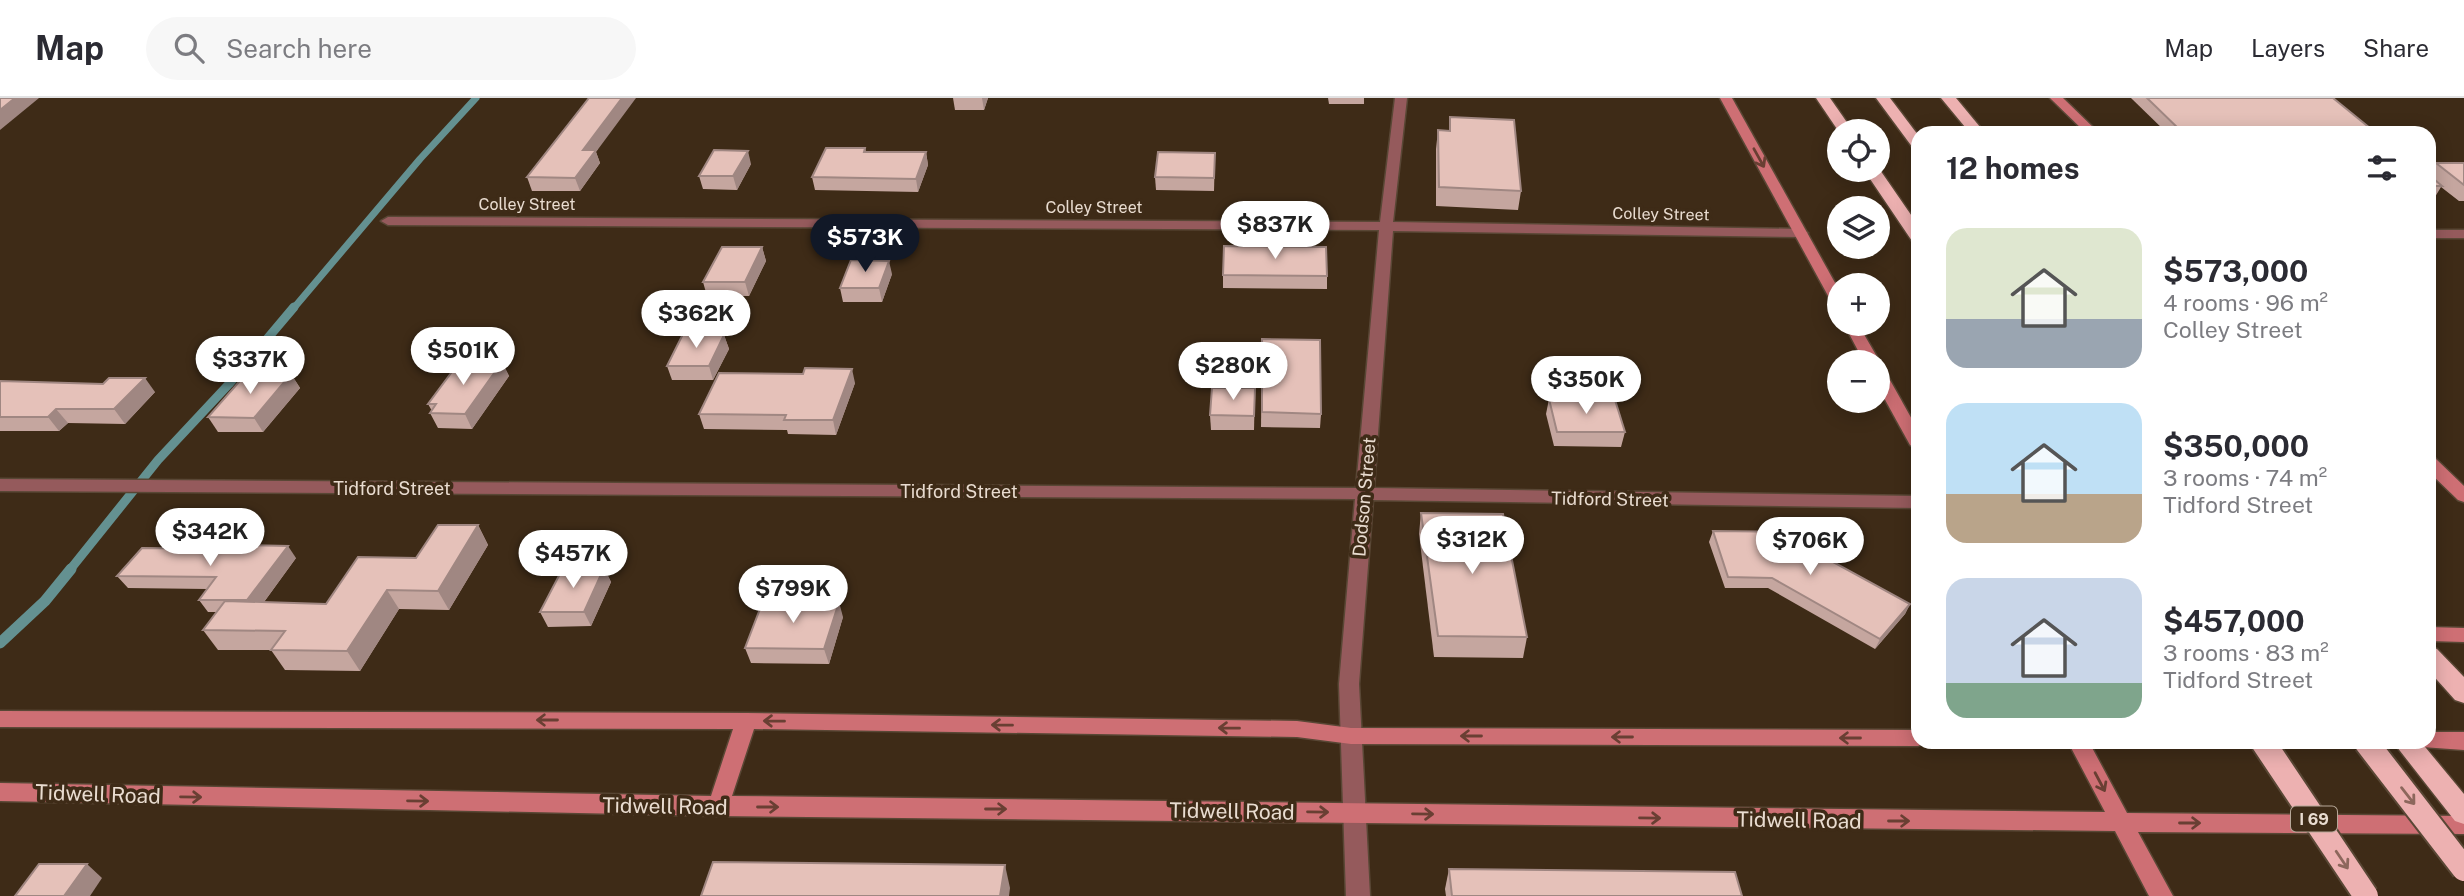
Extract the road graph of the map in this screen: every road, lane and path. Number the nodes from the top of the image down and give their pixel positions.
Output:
1 (1401, 98) edge
2 (1726, 98) edge
3 (1823, 98) edge
4 (1883, 98) edge
5 (1948, 98) edge
6 (2056, 98) edge
7 (1838, 119) edge
8 (1972, 126) edge
9 (2086, 126) edge
10 (1911, 136) edge
11 (1880, 182) edge
12 (388, 220) dead end
13 (1386, 227) junction
14 (1911, 227) edge
15 (1801, 233) junction
16 (2436, 234) edge
17 (2464, 234) edge
18 (1827, 281) edge
19 (1890, 395) edge
20 (1911, 432) edge
21 (2436, 469) edge
22 (0, 485) edge
23 (1364, 495) junction
24 (2464, 496) edge
25 (1911, 502) edge
26 (2436, 634) edge
27 (2464, 635) edge
28 (2436, 662) edge
29 (2464, 693) edge
30 (0, 719) edge
31 (746, 721) junction
32 (1352, 736) junction
33 (1911, 738) edge
34 (2436, 741) edge
35 (2464, 741) edge
36 (2082, 749) edge
37 (2268, 749) edge
38 (2371, 749) edge
39 (2412, 749) edge
40 (0, 792) edge
41 (719, 807) junction
42 (1355, 813) junction
43 (2464, 813) edge
44 (2122, 823) junction
45 (2464, 825) edge
46 (2464, 869) edge
47 (1358, 896) edge
48 (2161, 896) edge
49 (2366, 896) edge

1 - 13 street, Dodson Street
2 -> 15 main road
3 - 7 highway
4 - 10 highway
5 - 8 highway
6 - 9 main road
11 - 14 highway
12 - 13 street, Colley Street
13 - 15 street, Colley Street
13 - 23 street, Dodson Street
15 - 18 main road
16 - 17 street
19 - 20 main road
21 - 24 main road
22 - 23 street, Tidford Street
23 - 25 street, Tidford Street
23 - 32 street, Dodson Street
26 - 27 main road
28 - 29 highway
31 -> 30 main road
32 -> 31 main road
31 - 41 main road
33 -> 32 main road
32 - 42 street, Dodson Street
34 - 35 main road
36 -> 44 main road
37 -> 49 highway, I 69, bridge
38 -> 46 highway, bridge
39 - 43 highway
40 -> 41 main road, Tidwell Road
41 -> 42 main road, Tidwell Road
42 -> 44 main road, Tidwell Road
42 - 47 street, Dodson Street
44 -> 45 main road, Tidwell Road
44 - 48 main road

